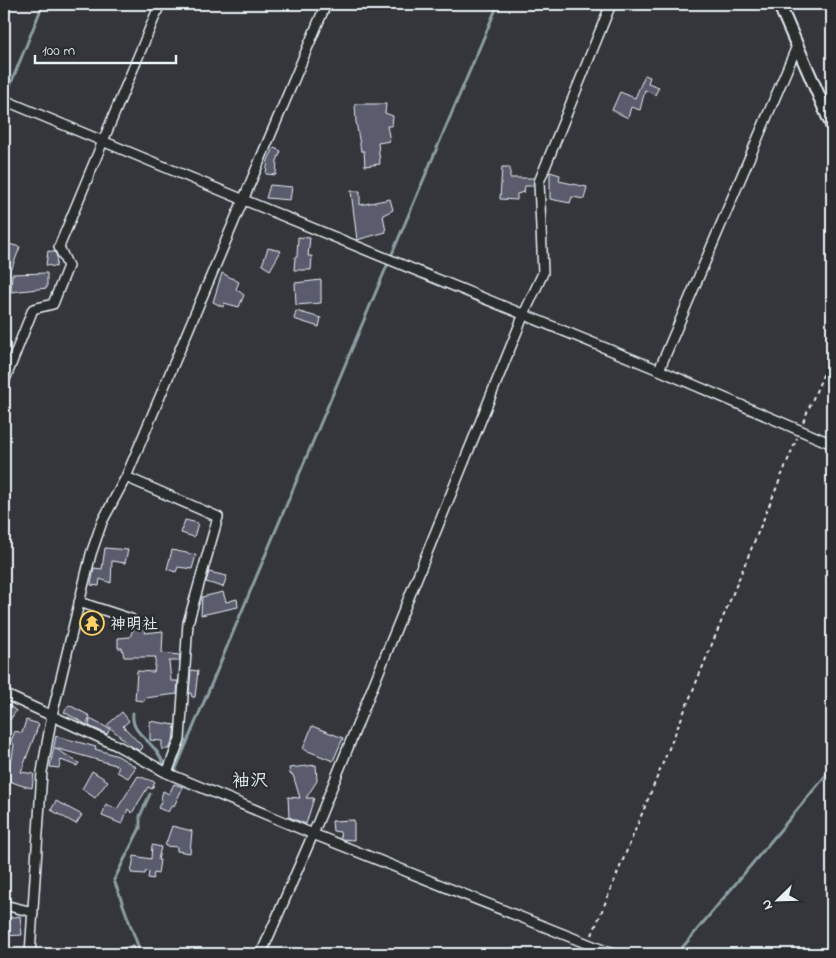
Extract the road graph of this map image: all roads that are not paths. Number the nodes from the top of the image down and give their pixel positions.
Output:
1 (160, 4) edge
2 (326, 4) edge
3 (611, 4) edge
4 (779, 4) edge
5 (797, 46) junction
6 (4, 100) edge
7 (832, 126) edge
8 (104, 142) junction
9 (244, 200) junction
10 (524, 314) junction
11 (659, 370) junction
12 (4, 382) edge
13 (832, 444) edge
14 (126, 477) junction
15 (79, 602) junction
16 (131, 619) dead end
17 (4, 694) edge
18 (52, 715) junction
19 (167, 773) junction
20 (313, 834) junction
21 (4, 905) edge
22 (33, 912) junction
23 (30, 954) edge
24 (261, 954) edge
25 (613, 954) edge

1 - 8 street
2 - 9 street
3 - 10 street
4 - 5 main road
5 - 7 main road
5 - 11 street
6 - 8 street
8 - 9 street
8 - 12 street
9 - 10 street
9 - 14 street
10 - 11 street
10 - 20 street
11 - 13 street
14 - 15 street
14 - 19 street
15 - 16 street
15 - 18 street
17 - 18 street
18 - 19 street
18 - 22 street
19 - 20 street
20 - 24 street
20 - 25 street
21 - 22 street
22 - 23 street

